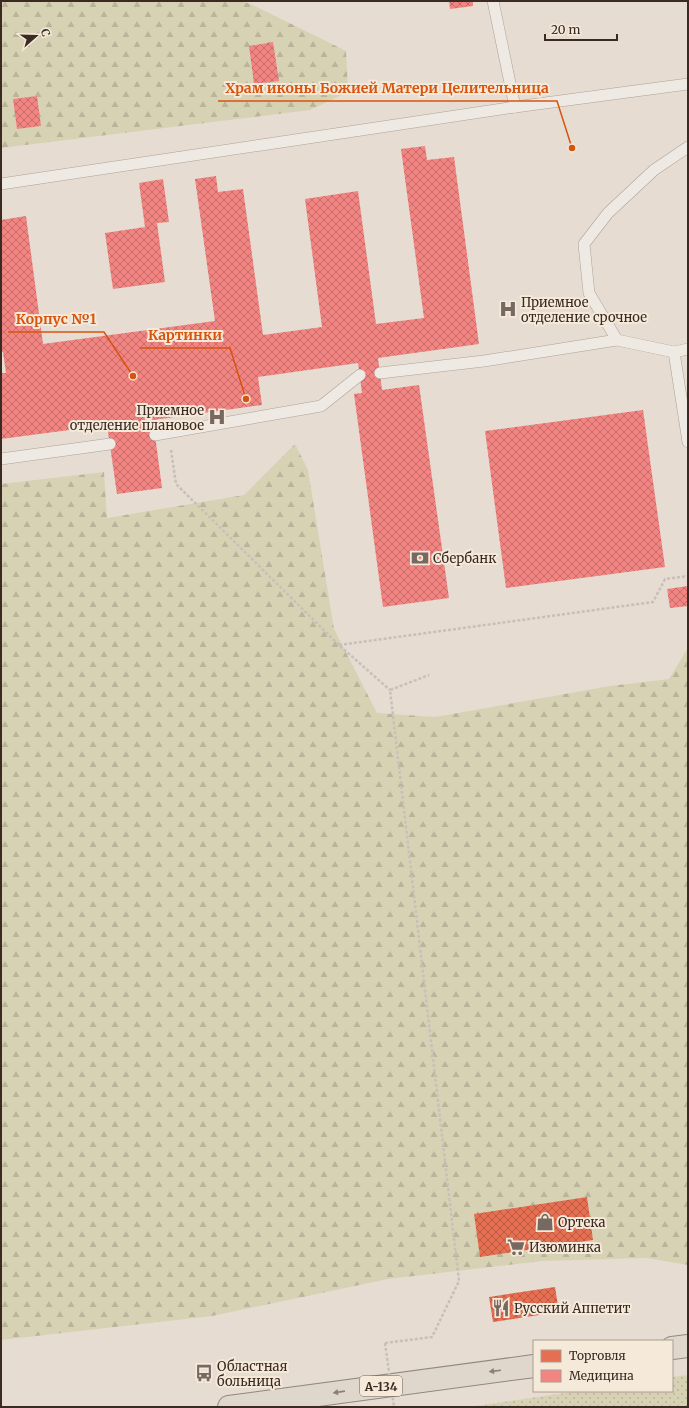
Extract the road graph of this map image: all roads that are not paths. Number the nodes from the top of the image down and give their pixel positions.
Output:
1 (494, 1) edge
2 (688, 84) edge
3 (515, 107) junction
4 (688, 147) edge
5 (1, 184) edge
6 (617, 340) junction
7 (688, 349) edge
8 (674, 352) junction
9 (380, 373) dead end
10 (360, 375) dead end
11 (155, 435) dead end
12 (688, 442) edge
13 (110, 444) dead end
14 (1, 459) edge
15 (688, 1346) edge
16 (673, 1348) edge
17 (533, 1366) edge
18 (229, 1407) edge

1 - 3 lane
2 - 3 lane
3 - 5 lane
4 - 6 lane
6 - 8 lane
6 - 9 lane
7 - 8 lane
8 - 12 lane
10 - 11 lane
13 - 14 lane
15 - 16 highway
17 -> 18 highway, А-134

